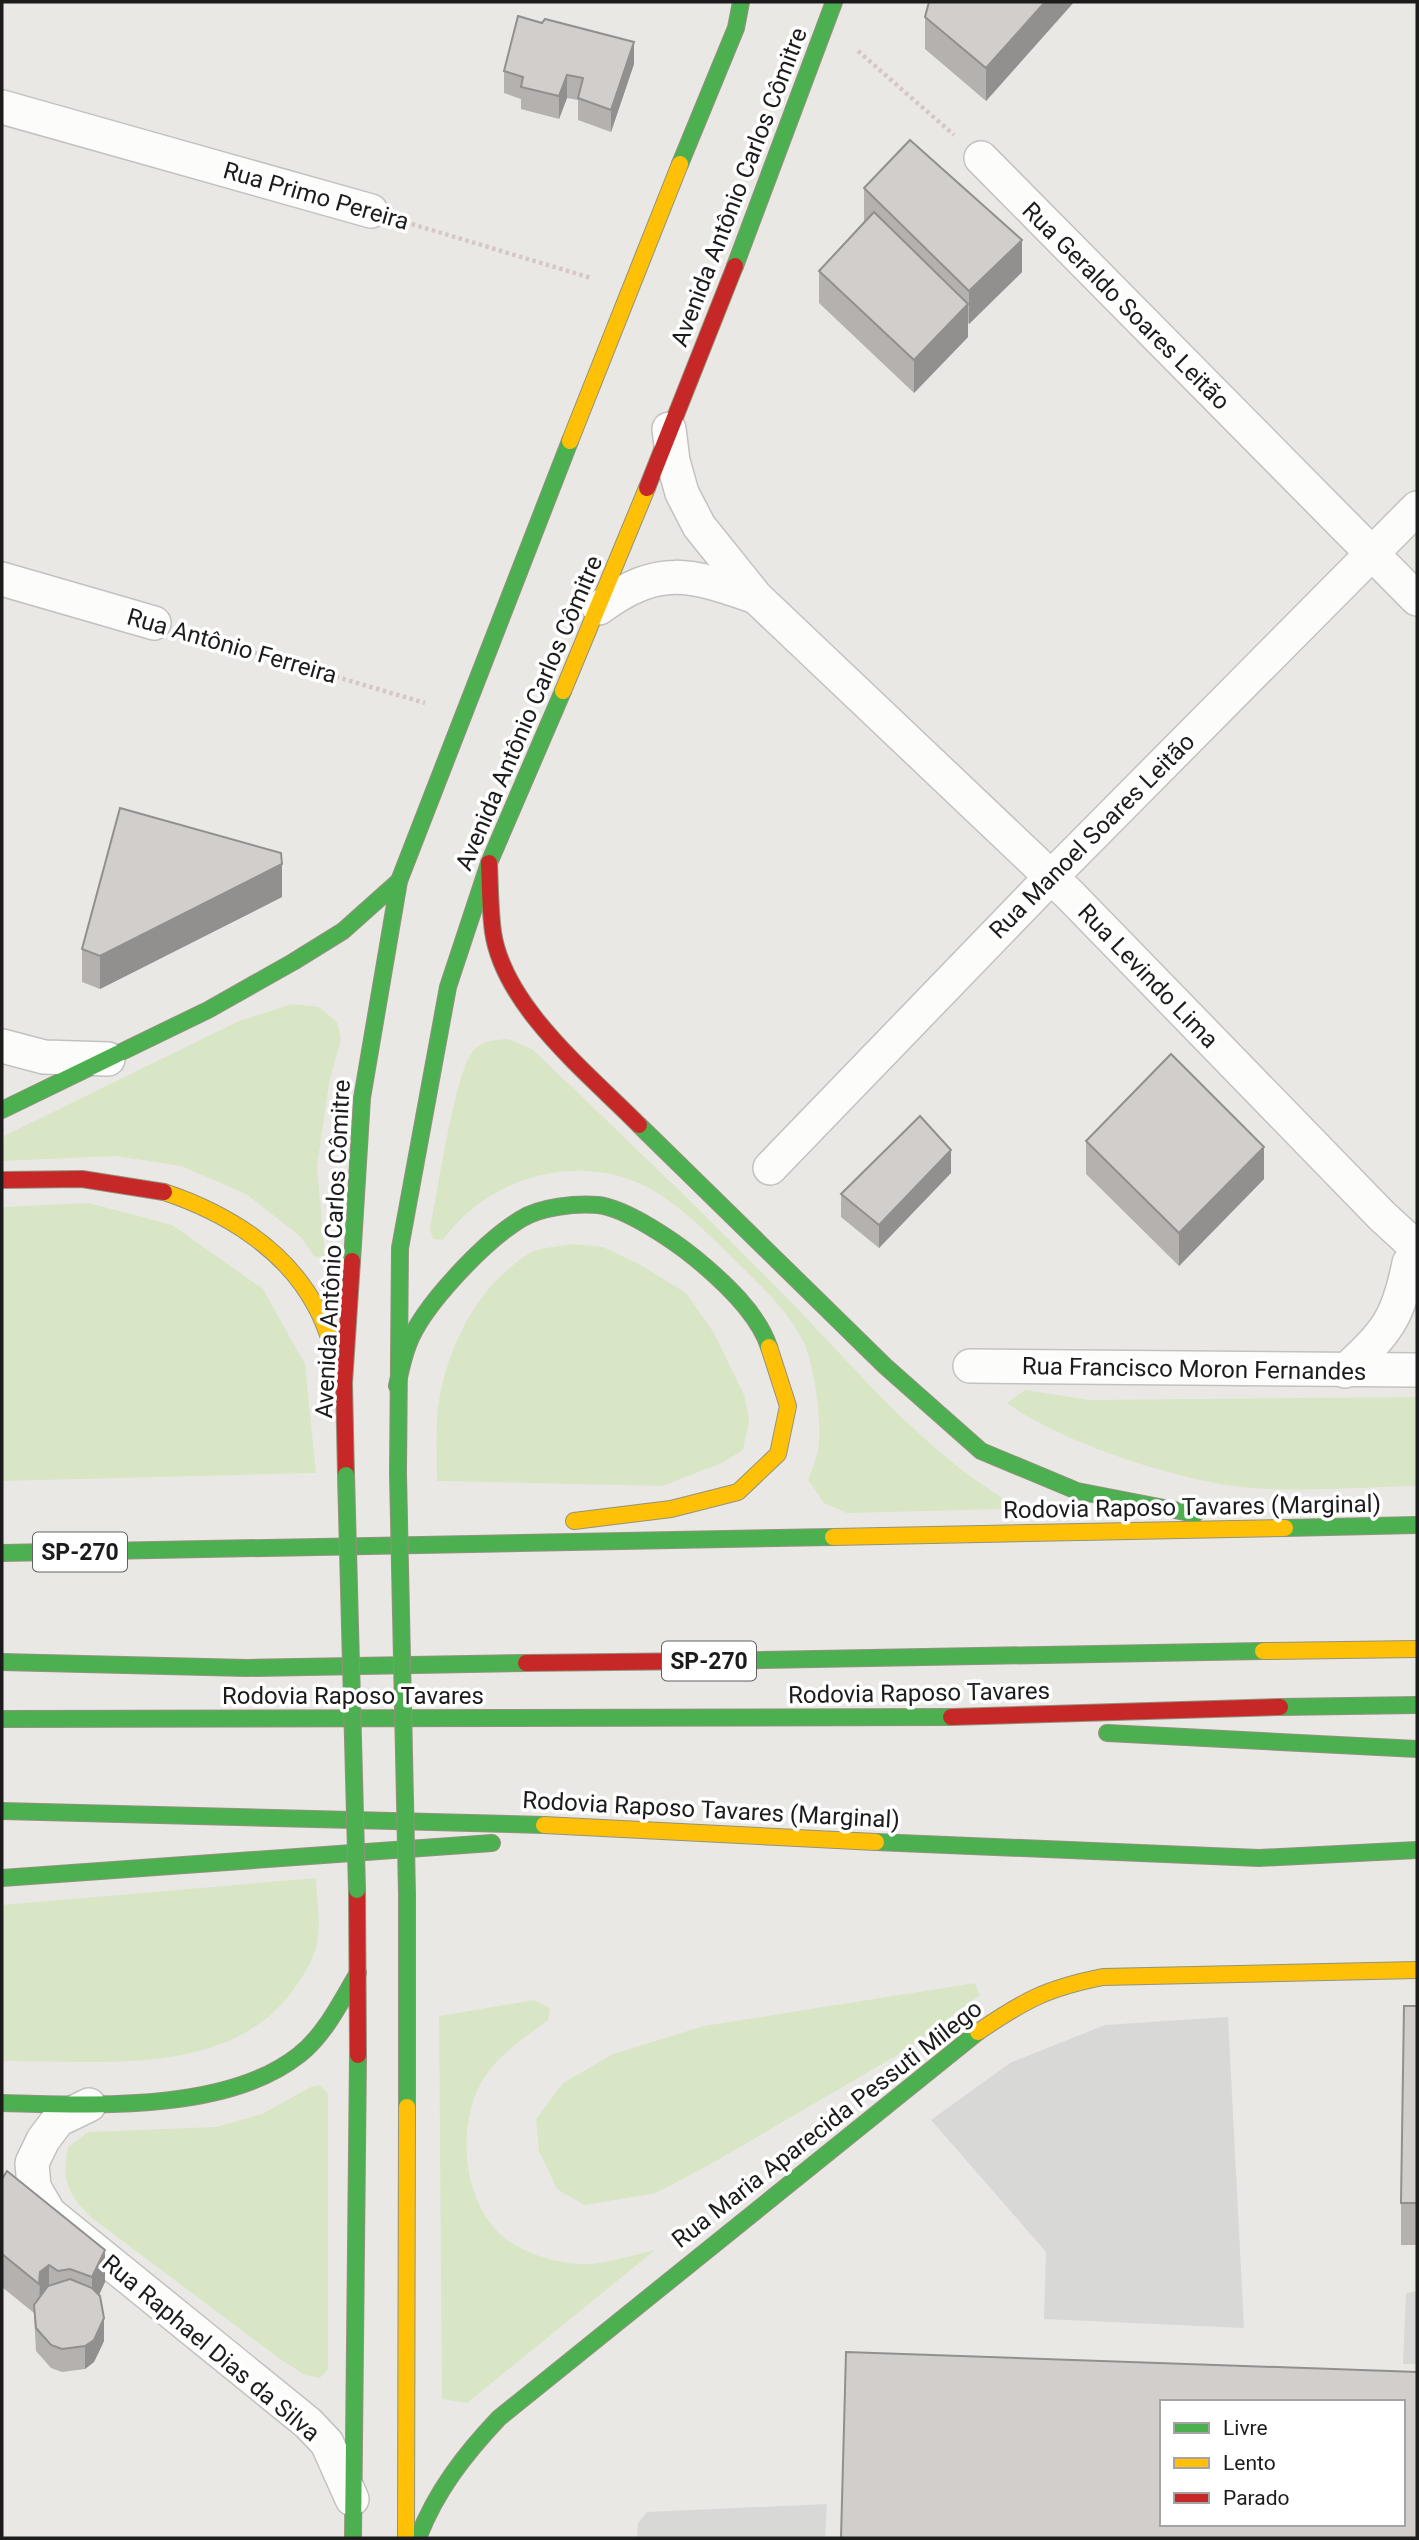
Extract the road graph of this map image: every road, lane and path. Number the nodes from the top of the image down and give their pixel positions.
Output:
1 (741, 2) edge
2 (834, 2) edge
3 (826, 23) junction
4 (2, 107) edge
5 (981, 158) joint
6 (371, 211) joint
7 (629, 289) junction
8 (669, 429) junction
9 (1417, 508) edge
10 (1371, 555) junction
11 (2, 579) edge
12 (756, 597) junction
13 (1417, 599) edge
14 (599, 608) junction
15 (153, 623) joint
16 (463, 714) junction
17 (489, 863) junction
18 (1051, 877) junction
19 (399, 881) junction
20 (2, 1046) edge
21 (108, 1059) junction
22 (2, 1110) edge
23 (770, 1168) dead end
24 (2, 1180) edge
25 (1415, 1261) edge
26 (970, 1366) dead end
27 (1417, 1370) edge
28 (1345, 1371) junction
29 (344, 1383) junction
30 (397, 1386) junction
31 (1417, 1518) edge
32 (561, 1522) dead end
33 (1417, 1525) edge
34 (522, 1526) dead end
35 (2, 1536) edge
36 (273, 1549) junction
37 (159, 1550) junction
38 (2, 1553) edge
39 (1417, 1649) edge
40 (2, 1662) edge
41 (1417, 1704) edge
42 (2, 1718) edge
43 (889, 1719) junction
44 (1068, 1731) dead end
45 (1096, 1732) dead end
46 (1417, 1749) edge
47 (2, 1811) edge
48 (664, 1831) junction
49 (1417, 1850) edge
50 (2, 1878) edge
51 (1417, 1970) edge
52 (359, 1971) junction
53 (2, 2104) edge
54 (89, 2105) junction
55 (32, 2163) junction
56 (2, 2179) edge
57 (48, 2213) junction
58 (352, 2499) junction
59 (353, 2538) edge
60 (406, 2538) edge
61 (418, 2538) edge

1 - 7 main road, Avenida Antônio Carlos Cômitre
2 - 3 main road, Avenida Antônio Carlos Cômitre
3 - 5 path
3 - 8 main road, Avenida Antônio Carlos Cômitre
4 - 6 street, Rua Primo Pereira
5 - 10 street, Rua Geraldo Soares Leitão
6 - 7 path, Rua Primo Pereira
7 - 16 main road, Avenida Antônio Carlos Cômitre
8 - 12 street, Rua Levindo Lima
8 - 14 main road, Avenida Antônio Carlos Cômitre
9 - 10 street, Rua Manoel Soares Leitão
10 - 13 street, Rua Geraldo Soares Leitão
10 - 18 street, Rua Manoel Soares Leitão
11 - 15 street, Rua Antônio Ferreira
12 - 14 street, Rua Levindo Lima
12 - 18 street, Rua Levindo Lima
14 - 17 main road, Avenida Antônio Carlos Cômitre
15 - 16 path, Rua Antônio Ferreira
16 - 19 main road, Avenida Antônio Carlos Cômitre
17 - 30 main road, Avenida Antônio Carlos Cômitre
17 - 31 main road
18 - 23 street, Rua Manoel Soares Leitão
18 - 25 street, Rua Levindo Lima
19 - 21 main road
19 - 29 main road, Avenida Antônio Carlos Cômitre
20 - 21 street
21 - 22 main road
24 - 29 main road
25 - 28 street, Rua Levindo Lima
26 - 28 street, Rua Francisco Moron Fernandes
27 - 28 street, Rua Francisco Moron Fernandes
29 - 52 main road, Avenida Antônio Carlos Cômitre, bridge
30 - 32 main road
30 - 60 main road, Avenida Antônio Carlos Cômitre, bridge
33 - 36 main road, Rodovia Raposo Tavares (Marginal) / SP-270
34 - 36 main road
35 - 37 main road
36 - 37 main road, Rodovia Raposo Tavares (Marginal) / SP-270
37 - 38 main road, Rodovia Raposo Tavares (Marginal) / SP-270
39 - 40 main road, Rodovia Raposo Tavares / SP-270
41 - 43 main road, Rodovia Raposo Tavares
42 - 43 main road, Rodovia Raposo Tavares
43 - 44 main road
45 - 46 main road
47 - 48 main road, Rodovia Raposo Tavares (Marginal)
48 - 49 main road, Rodovia Raposo Tavares (Marginal)
48 - 50 main road
51 - 61 main road, Rua Maria Aparecida Pessuti Milego
52 - 54 main road, Rua Raphael Dias da Silva
52 - 58 main road
53 - 54 main road, Rua Raphael Dias da Silva
54 - 55 street, Rua Raphael Dias da Silva
55 - 56 street, Rua Raphael Dias da Silva
55 - 57 street, Rua Raphael Dias da Silva
56 - 57 street, Rua Raphael Dias da Silva
57 - 58 street, Rua Raphael Dias da Silva
58 - 59 main road

